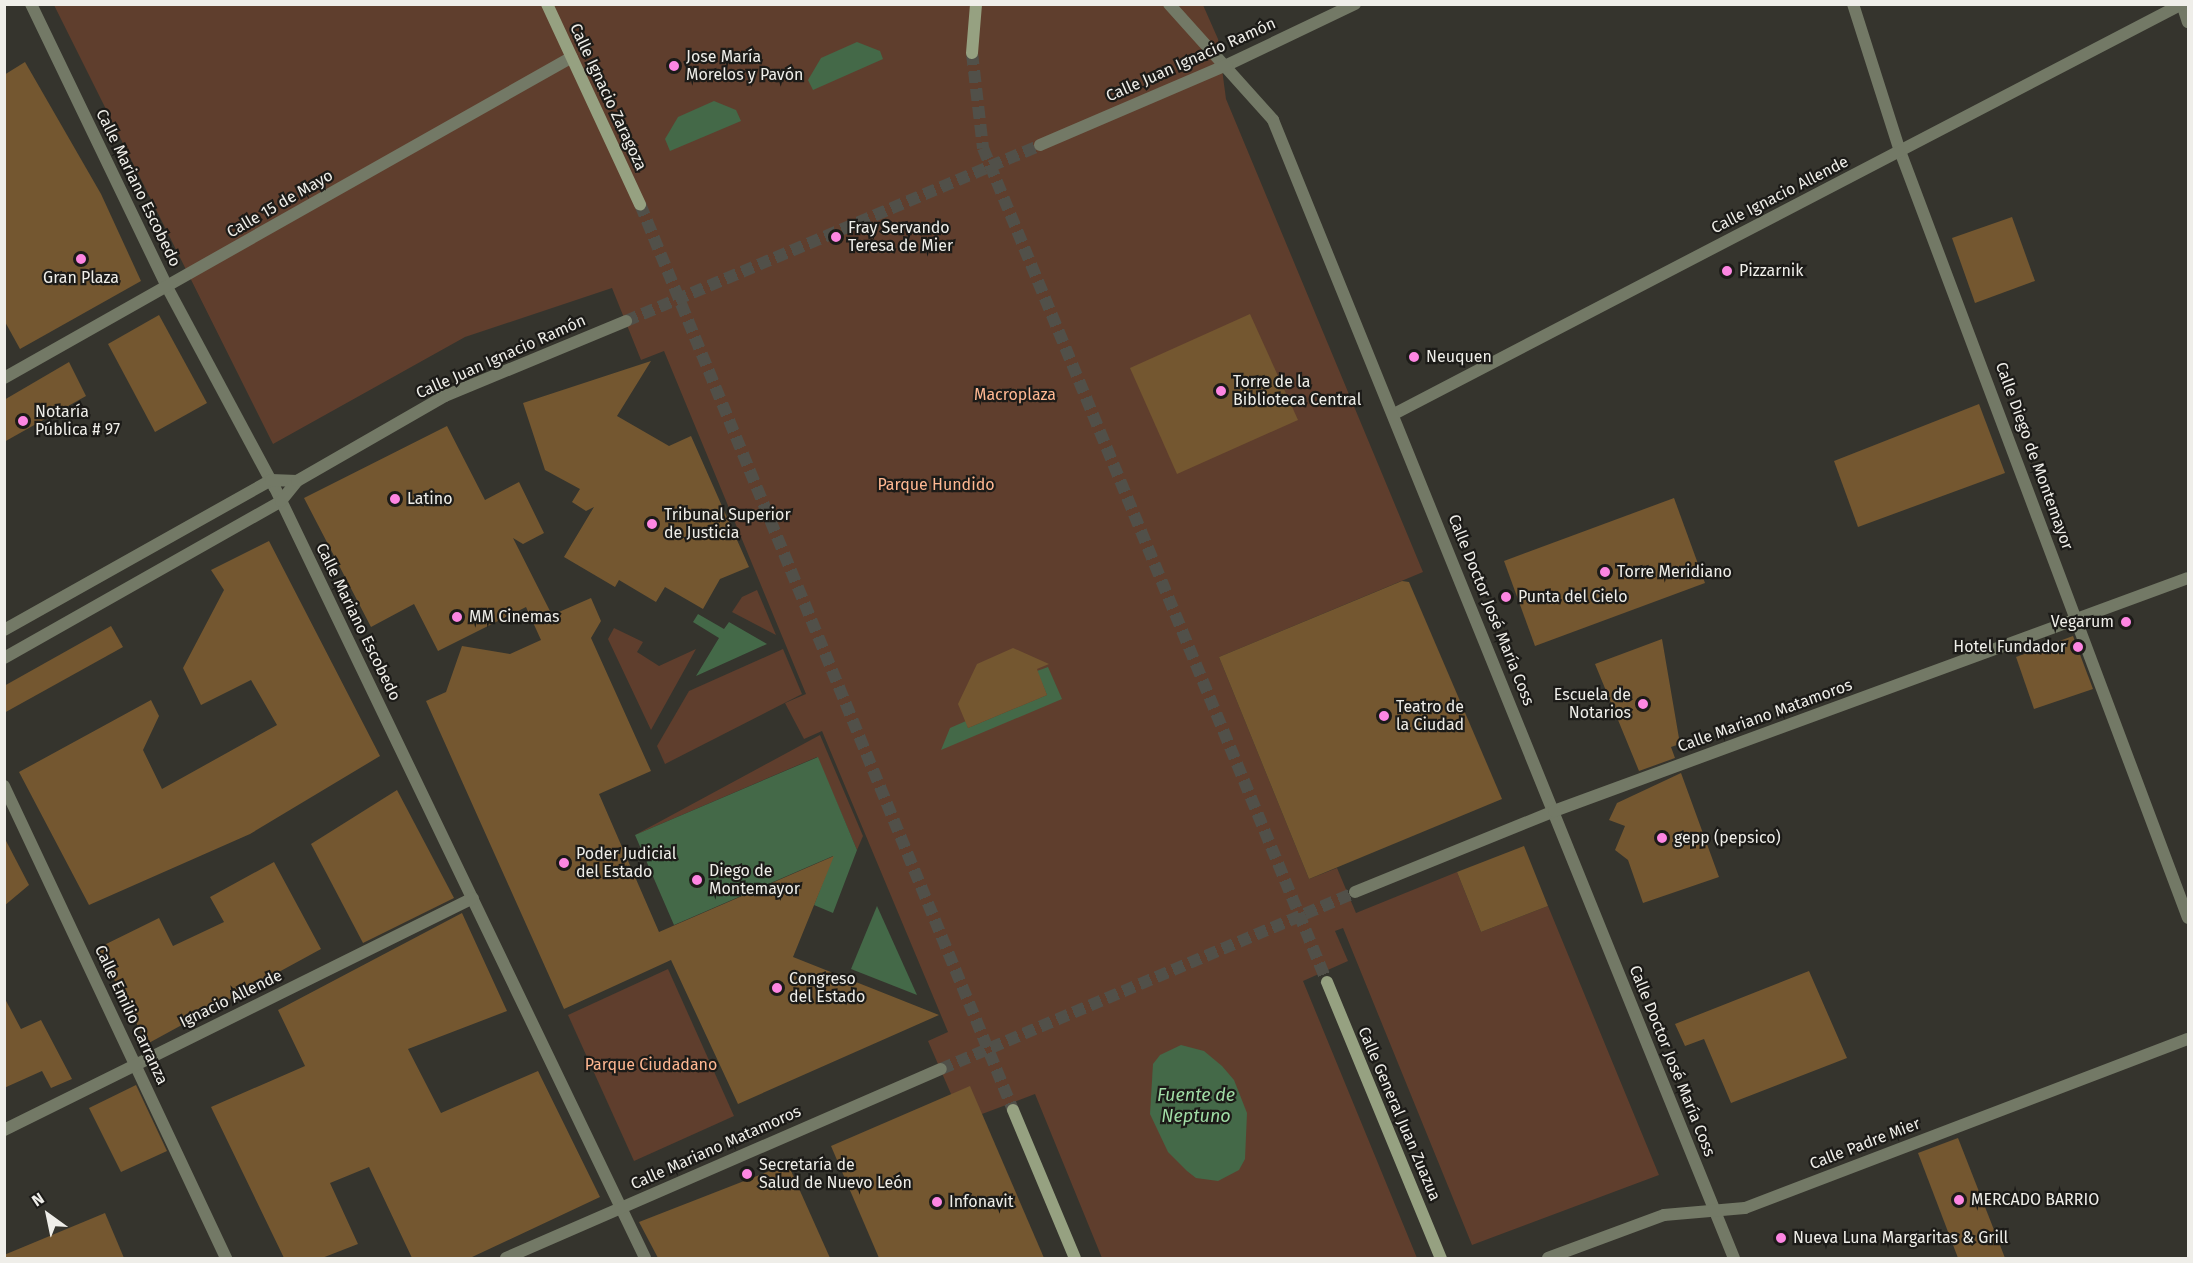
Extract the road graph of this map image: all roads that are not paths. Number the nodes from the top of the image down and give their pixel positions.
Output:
1 (31, 4) edge
2 (547, 4) edge
3 (976, 4) edge
4 (1169, 4) edge
5 (1355, 4) edge
6 (1853, 4) edge
7 (2182, 5) edge
8 (2188, 22) edge
9 (972, 53) tunnel mouth
10 (572, 57) junction
11 (1227, 65) junction
12 (1040, 145) tunnel mouth
13 (1900, 151) junction
14 (640, 204) tunnel mouth
15 (167, 287) junction
16 (626, 321) tunnel mouth
17 (4, 378) edge
18 (1394, 414) junction
19 (271, 480) junction
20 (297, 481) junction
21 (281, 501) junction
22 (2188, 579) edge
23 (2077, 619) junction
24 (4, 630) edge
25 (4, 658) edge
26 (4, 786) edge
27 (1554, 811) junction
28 (1355, 892) tunnel mouth
29 (473, 898) junction
30 (2188, 918) edge
31 (1327, 982) tunnel mouth
32 (2188, 1039) edge
33 (137, 1064) junction
34 (941, 1069) tunnel mouth
35 (1013, 1110) tunnel mouth
36 (4, 1130) edge
37 (621, 1209) junction
38 (1713, 1210) junction
39 (226, 1258) edge
40 (506, 1258) edge
41 (645, 1258) edge
42 (1075, 1258) edge
43 (1441, 1258) edge
44 (1548, 1258) edge
45 (1734, 1258) edge

1 - 15 street, Calle Mariano Escobedo
2 - 10 main road, Calle Ignacio Zaragoza
3 - 9 main road
4 - 11 street, Calle Doctor José María Coss
5 - 11 street, Calle Juan Ignacio Ramón
6 - 13 street, Calle Diego de Montemayor
7 - 8 street
7 - 13 street, Calle Ignacio Allende
10 - 14 main road, Calle Ignacio Zaragoza
10 - 15 street, Calle 15 de Mayo
11 - 12 street, Calle Juan Ignacio Ramón
11 - 18 street, Calle Doctor José María Coss
13 - 18 street, Calle Ignacio Allende
13 - 23 street, Calle Diego de Montemayor
15 - 17 street, Calle 15 de Mayo
15 - 19 street, Calle Mariano Escobedo
16 - 20 street, Calle Juan Ignacio Ramón
18 - 27 street, Calle Doctor José María Coss
19 - 20 street
19 - 21 street, Calle Mariano Escobedo
19 - 24 street
20 - 21 street, Calle Juan Ignacio Ramón
21 - 25 street, Calle Juan Ignacio Ramón
21 - 29 street, Calle Mariano Escobedo
22 - 23 street, Calle Mariano Matamoros
23 - 27 street, Calle Mariano Matamoros
23 - 30 street, Calle Diego de Montemayor
26 - 33 street, Calle Emilio Carranza
27 - 28 street, Calle Mariano Matamoros
27 - 38 street, Calle Doctor José María Coss
29 - 33 street, Ignacio Allende
29 - 37 street, Calle Mariano Escobedo
31 - 43 main road, Calle General Juan Zuazua
32 - 38 street, Calle Padre Mier
33 - 36 street, Ignacio Allende
33 - 39 street, Calle Emilio Carranza
34 - 37 street, Calle Mariano Matamoros
35 - 42 main road
37 - 40 street, Calle Mariano Matamoros
37 - 41 street, Calle Mariano Escobedo
38 - 44 street, Calle Padre Mier
38 - 45 street, Calle Doctor José María Coss

